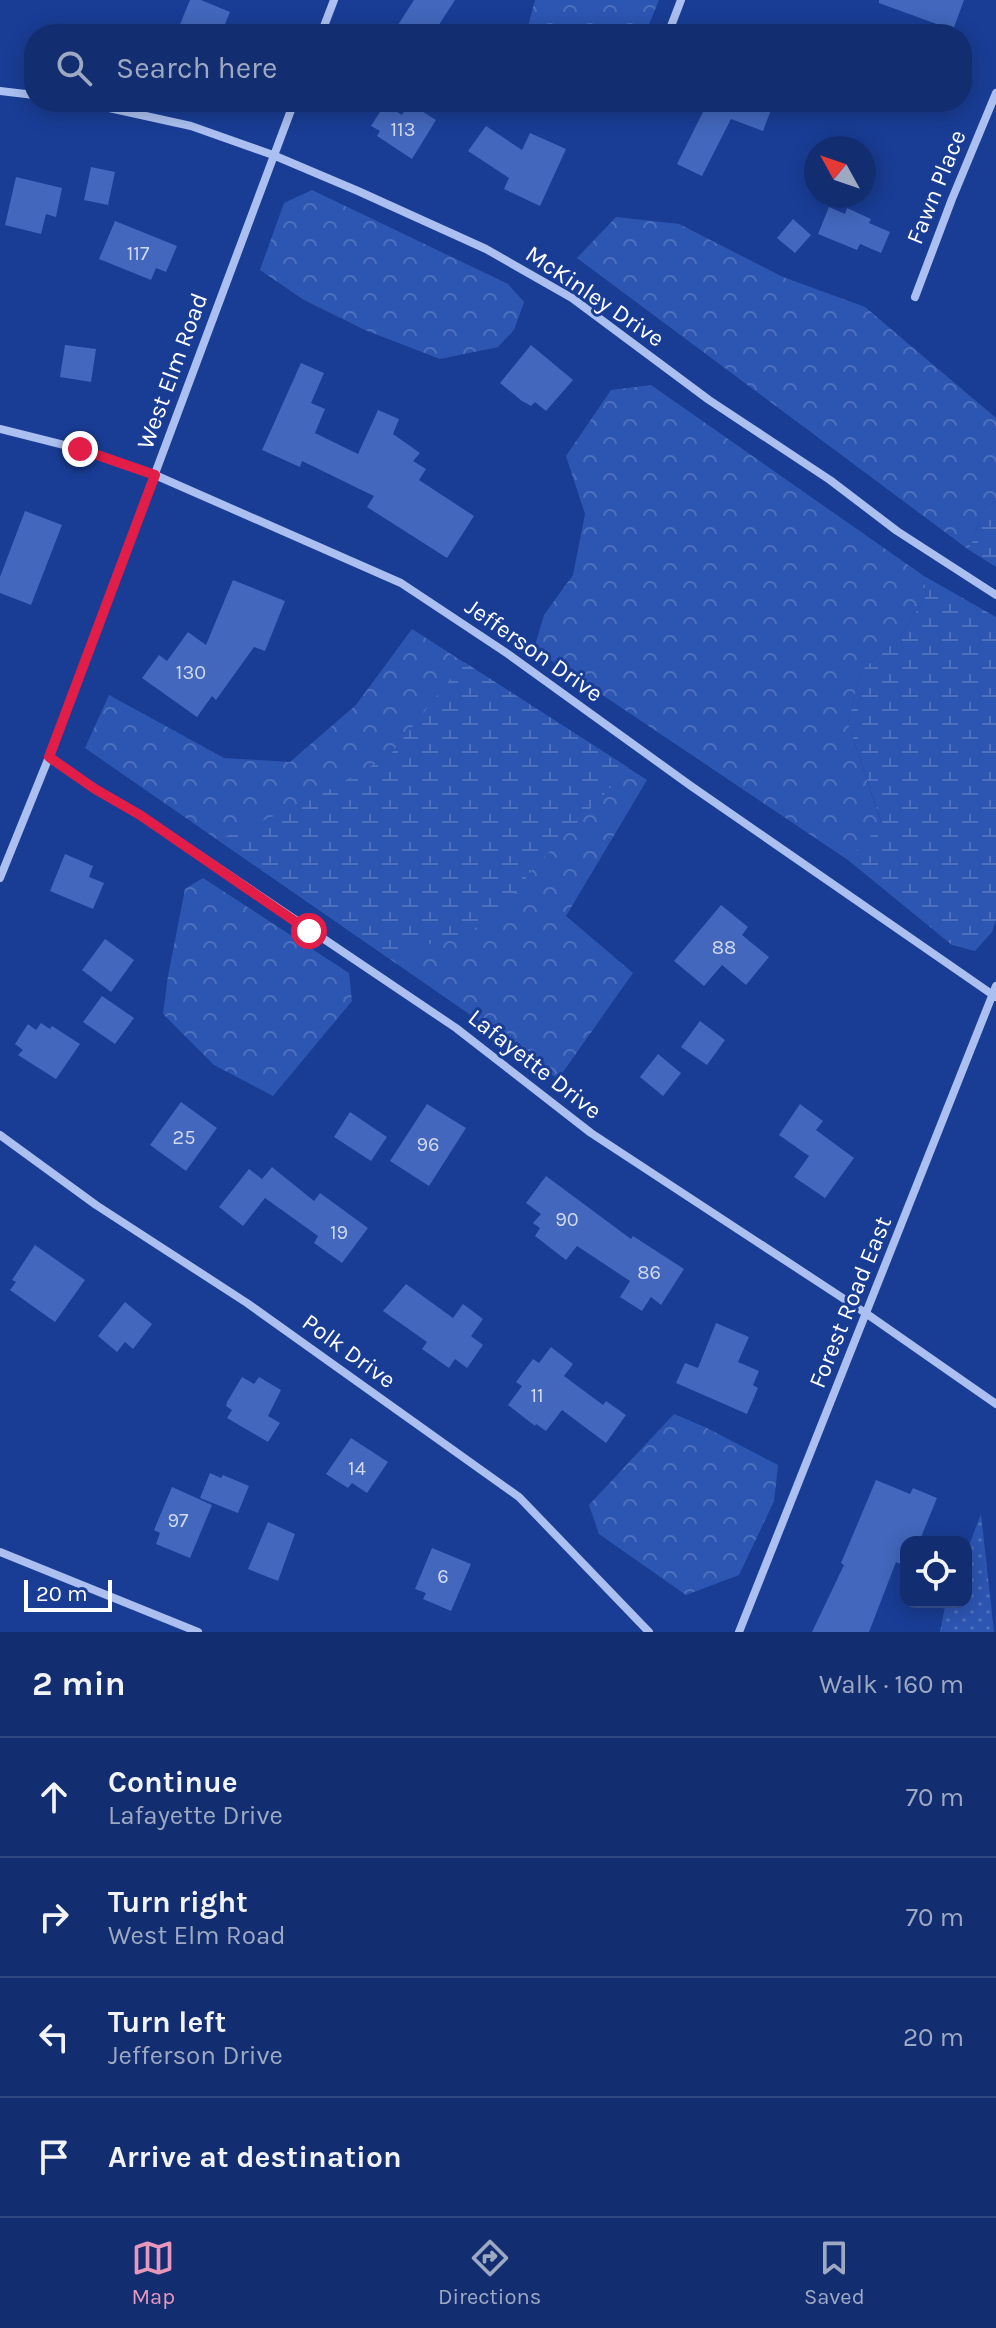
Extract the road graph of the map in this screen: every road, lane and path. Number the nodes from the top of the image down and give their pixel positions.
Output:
1 (334, 0) edge
2 (681, 0) edge
3 (325, 24) edge
4 (672, 24) edge
5 (0, 91) edge
6 (996, 93) edge
7 (24, 94) edge
8 (127, 112) edge
9 (290, 112) edge
10 (273, 155) junction
11 (915, 297) dead end
12 (0, 429) edge
13 (155, 475) junction
14 (996, 595) edge
15 (49, 757) junction
16 (0, 878) edge
17 (995, 993) edge
18 (0, 1135) edge
19 (867, 1314) junction
20 (996, 1404) edge
21 (0, 1552) edge
22 (198, 1632) edge
23 (649, 1632) edge
24 (739, 1632) edge

1 - 3 street
2 - 4 street
5 - 7 street
6 - 11 street, Fawn Place
8 - 10 street, McKinley Drive
9 - 10 street, West Elm Road
10 - 13 street, West Elm Road
10 - 14 street, McKinley Drive
12 - 13 street, Jefferson Drive
13 - 15 street, West Elm Road
13 - 17 street, Jefferson Drive
15 - 16 street, West Elm Road
15 - 19 street, Lafayette Drive
17 - 19 street, Forest Road East
18 - 23 street, Polk Drive
19 - 20 street, Lafayette Drive
19 - 24 street, Forest Road East
21 - 22 street

